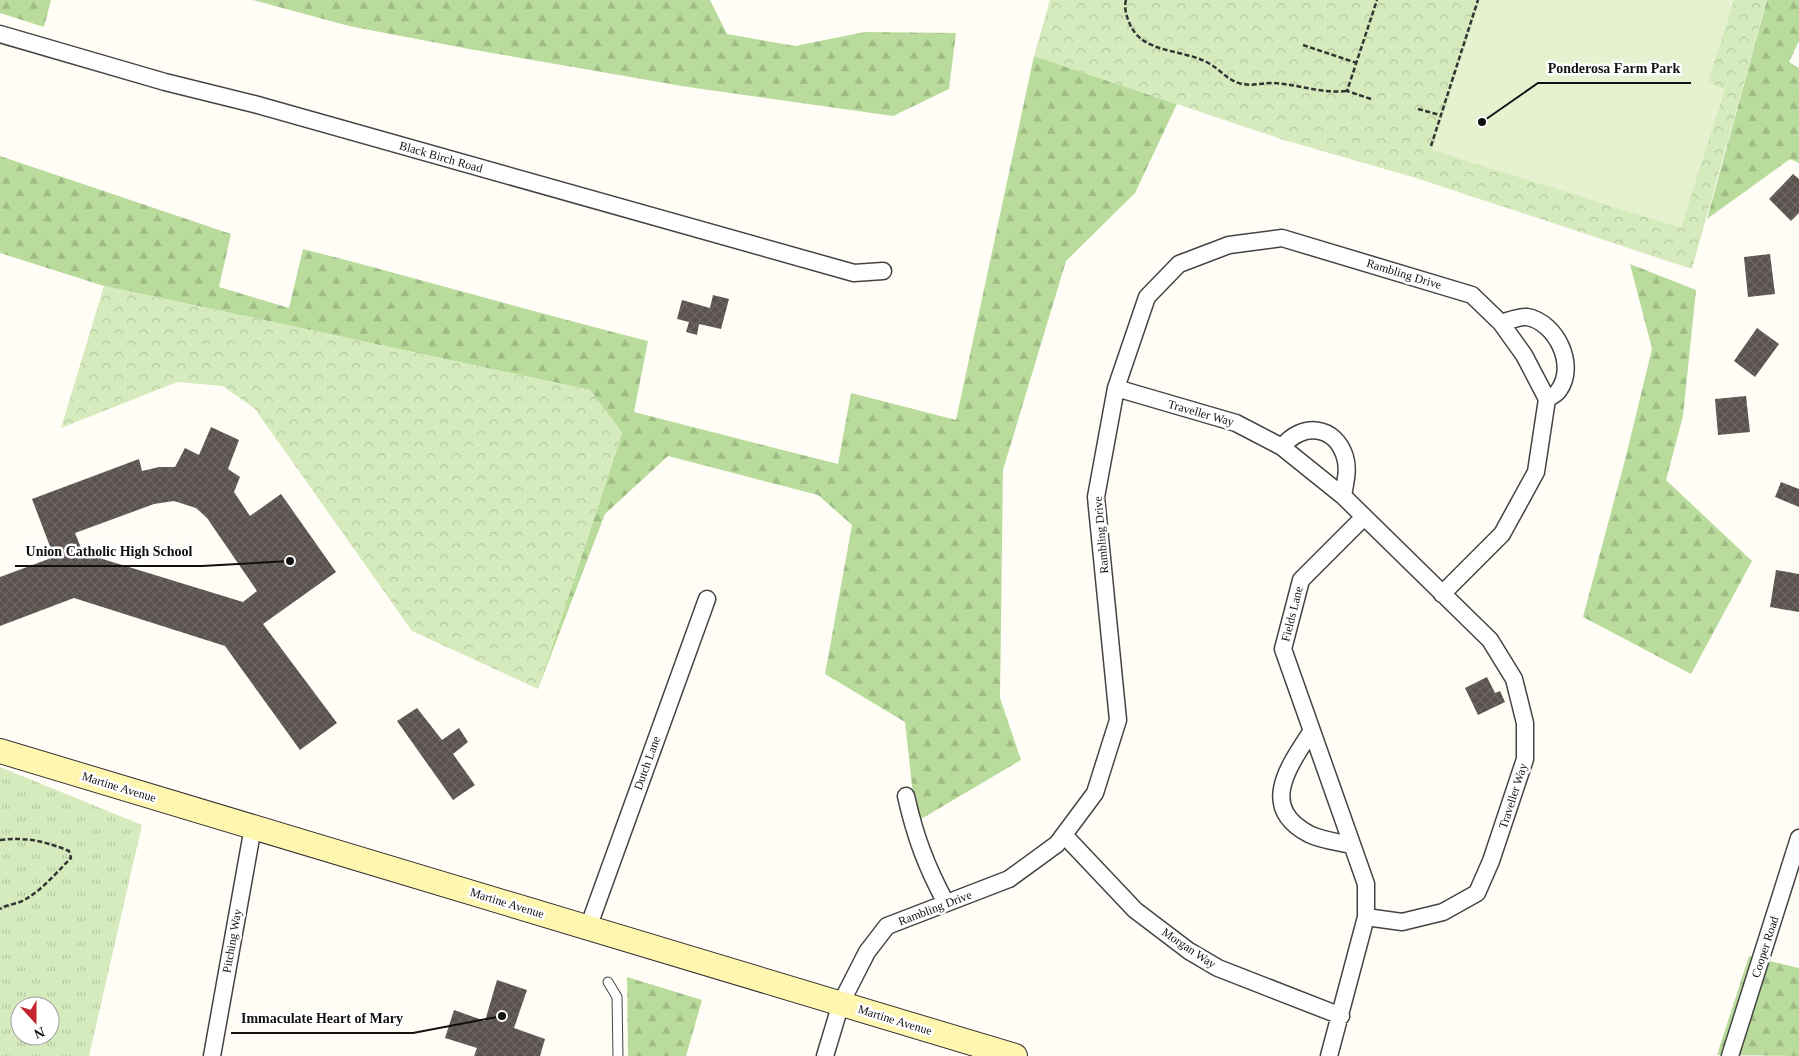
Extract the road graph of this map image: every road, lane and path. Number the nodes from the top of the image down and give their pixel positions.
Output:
1 (1126, 0) edge
2 (1377, 0) edge
3 (1478, 0) edge
4 (0, 34) edge
5 (1303, 45) dead end
6 (1357, 63) junction
7 (1347, 91) junction
8 (1371, 99) dead end
9 (1418, 109) dead end
10 (1440, 115) junction
11 (1431, 146) dead end
12 (883, 271) dead end
13 (1501, 323) junction
14 (1116, 388) junction
15 (1546, 400) junction
16 (1282, 447) junction
17 (1343, 496) junction
18 (1363, 518) junction
19 (1442, 594) junction
20 (706, 599) dead end
21 (1311, 732) junction
22 (0, 751) edge
23 (906, 796) dead end
24 (253, 827) junction
25 (1065, 836) junction
26 (1799, 838) edge
27 (0, 840) edge
28 (1351, 845) junction
29 (946, 903) junction
30 (0, 908) edge
31 (1366, 917) junction
32 (588, 928) junction
33 (608, 982) dead end
34 (840, 1003) junction
35 (1341, 1016) junction
36 (212, 1056) edge
37 (618, 1056) edge
38 (825, 1056) edge
39 (1015, 1056) edge
40 (1329, 1056) edge
41 (1730, 1056) edge

1 - 7 path
2 - 6 path
3 - 10 path
4 - 12 street, Black Birch Road
5 - 6 path
6 - 7 path
7 - 8 path
9 - 10 path
10 - 11 path
13 - 14 street, Rambling Drive
13 - 15 street, Rambling Drive
13 - 15 street
14 - 16 street, Traveller Way
14 - 25 street, Rambling Drive
15 - 19 street
16 - 17 street, Traveller Way
16 - 17 street
17 - 18 street, Traveller Way
18 - 19 street, Traveller Way
18 - 21 street, Fields Lane
19 - 31 street, Traveller Way
20 - 32 street, Dutch Lane
21 - 28 street, Fields Lane
21 - 28 street
22 - 24 main road, Martine Avenue
23 - 29 street
24 - 32 main road, Martine Avenue
24 - 36 street, Pitching Way
25 - 29 street, Rambling Drive
25 - 35 street, Morgan Way
26 - 41 street, Cooper Road
27 - 30 path
28 - 31 street, Fields Lane
29 - 34 street, Rambling Drive
31 - 35 street, Fields Lane
32 - 34 main road, Martine Avenue
33 - 37 lane
34 - 38 street, Rambling Drive
34 - 39 main road, Martine Avenue
35 - 40 street, Fields Lane

